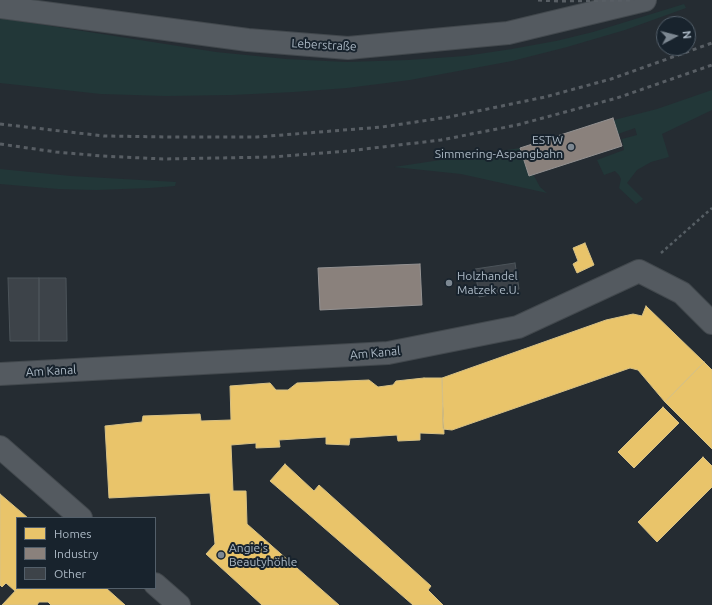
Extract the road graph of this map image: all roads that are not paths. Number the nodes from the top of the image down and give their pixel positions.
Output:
1 (645, 0) edge
2 (0, 7) edge
3 (712, 322) edge
4 (0, 374) edge
5 (0, 447) edge
6 (80, 517) edge
7 (156, 585) edge
8 (179, 605) edge

1 - 2 street, Leberstraße
3 - 4 street, Am Kanal
5 - 6 street
7 - 8 street

